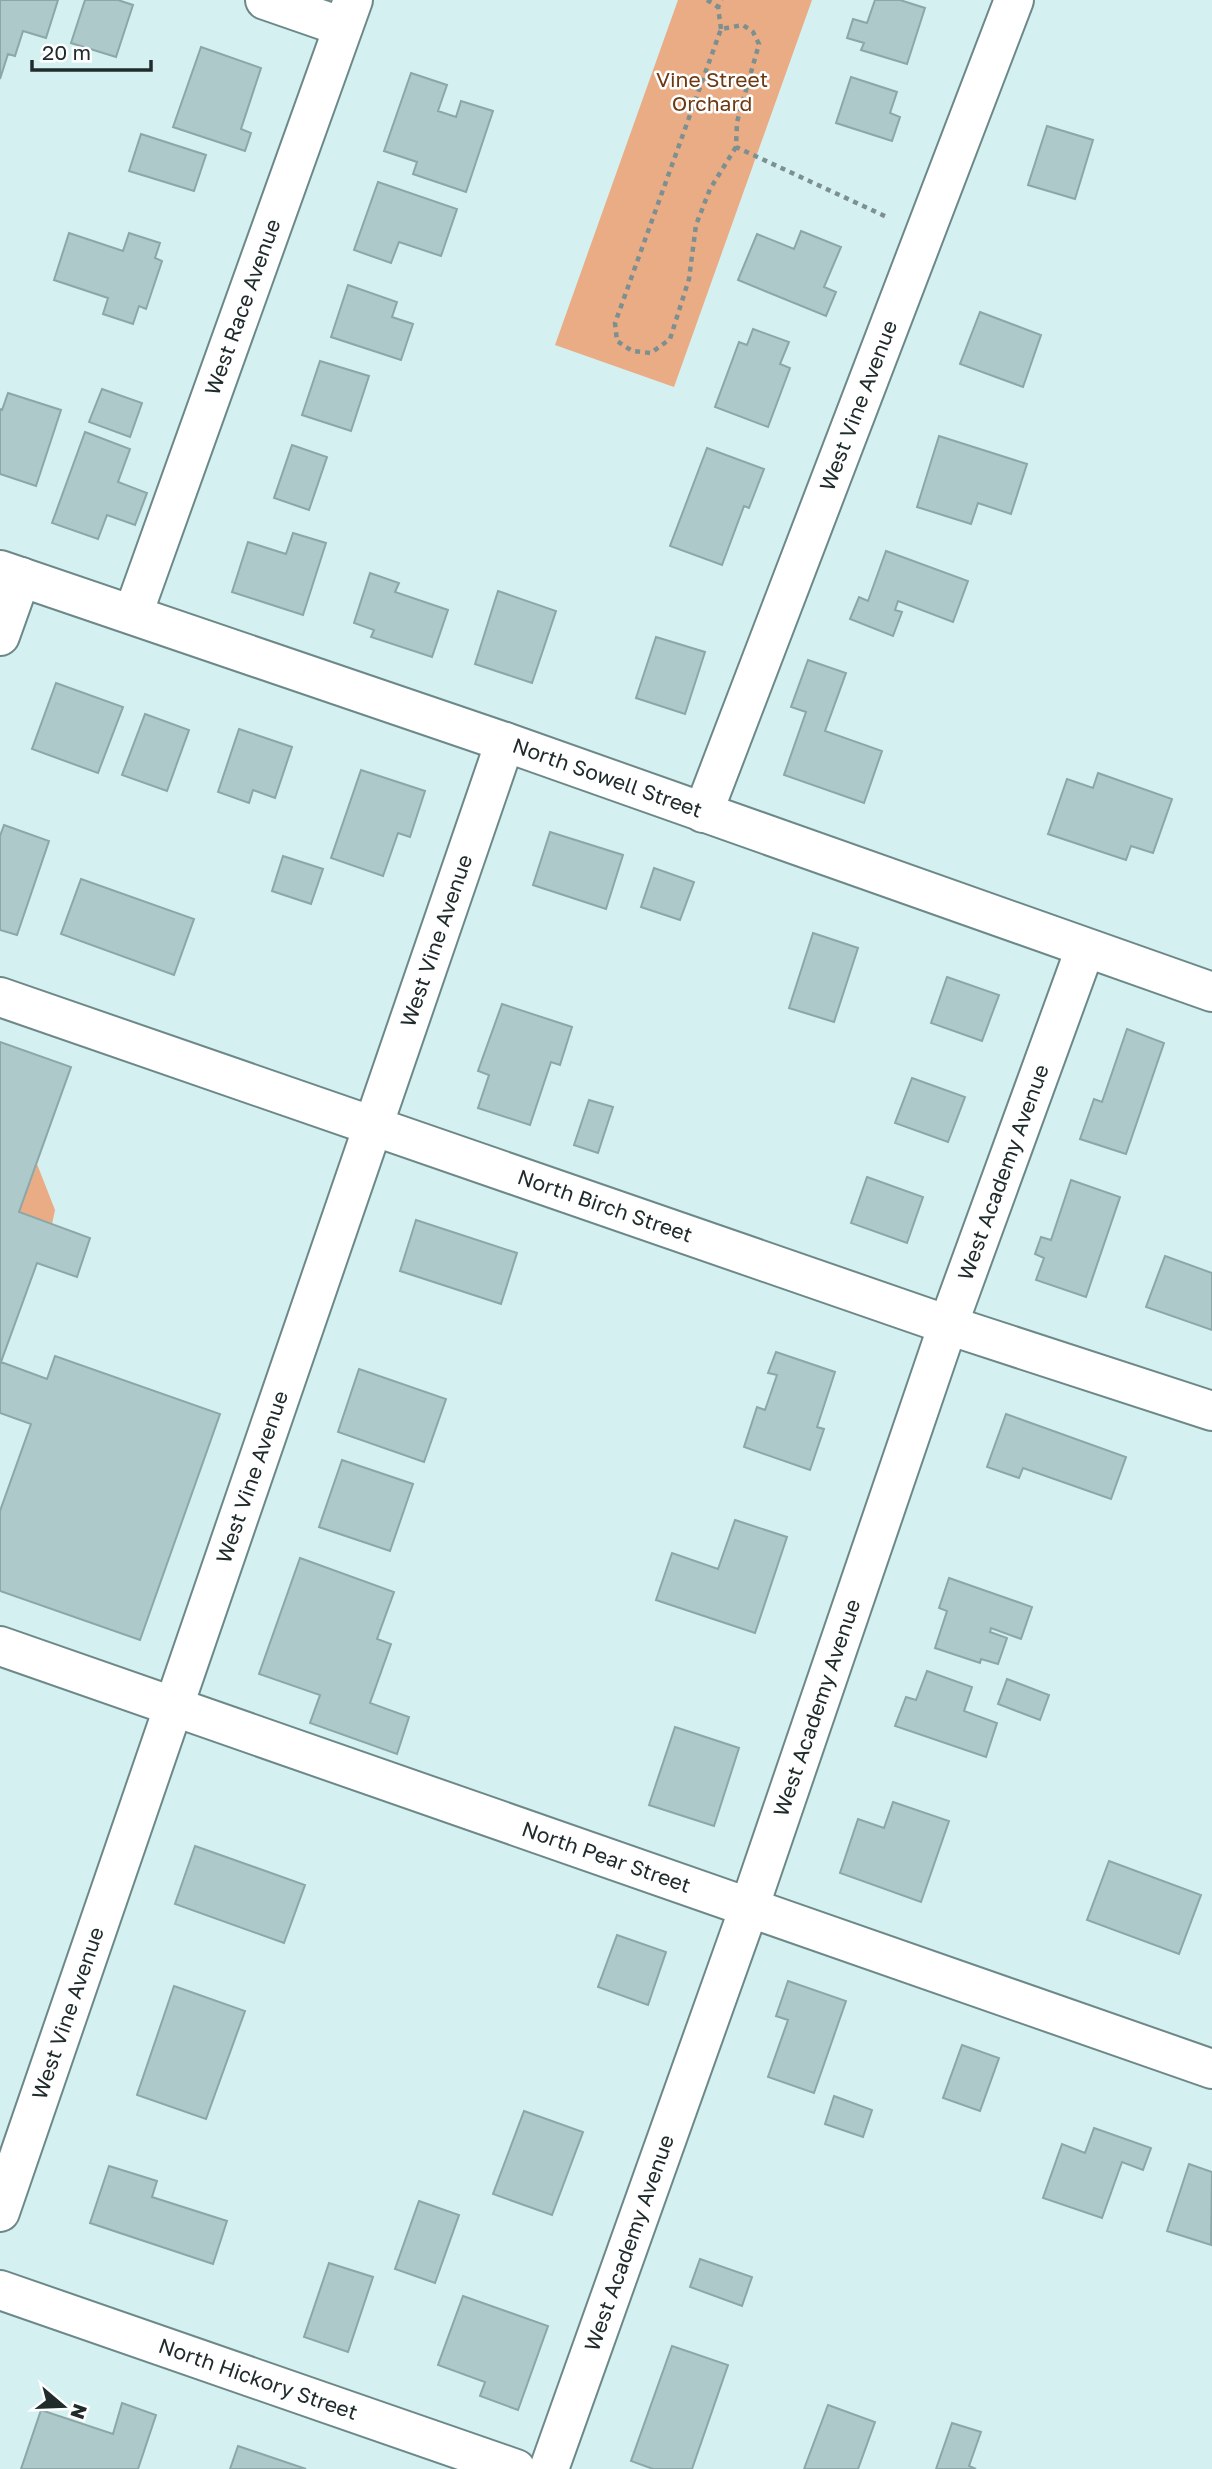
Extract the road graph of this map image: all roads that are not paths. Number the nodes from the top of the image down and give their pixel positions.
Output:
1 (265, 0) edge
2 (1014, 0) edge
3 (348, 14) edge
4 (11, 573) edge
5 (133, 614) junction
6 (0, 636) edge
7 (505, 742) junction
8 (703, 813) junction
9 (1085, 949) junction
10 (1212, 992) edge
11 (0, 997) edge
12 (370, 1127) junction
13 (948, 1325) junction
14 (1212, 1411) edge
15 (0, 1646) edge
16 (171, 1706) junction
17 (749, 1908) junction
18 (1212, 2069) edge
19 (0, 2212) edge
20 (0, 2290) edge
21 (516, 2469) edge
22 (549, 2469) edge

1 - 3 street
2 - 8 street, West Vine Avenue
3 - 5 street, West Race Avenue
4 - 5 street, North Sowell Street
4 - 6 street
5 - 7 street, North Sowell Street
7 - 8 street, North Sowell Street
7 - 12 street, West Vine Avenue
8 - 9 street, North Sowell Street
9 - 10 street, North Sowell Street
9 - 13 street, West Academy Avenue
11 - 12 street, North Birch Street
12 - 13 street, North Birch Street
12 - 16 street, West Vine Avenue
13 - 14 street, North Birch Street
13 - 17 street, West Academy Avenue
15 - 16 street, North Pear Street
16 - 17 street, North Pear Street
16 - 19 street, West Vine Avenue
17 - 18 street, North Pear Street
17 - 22 street, West Academy Avenue
20 - 21 street, North Hickory Street

